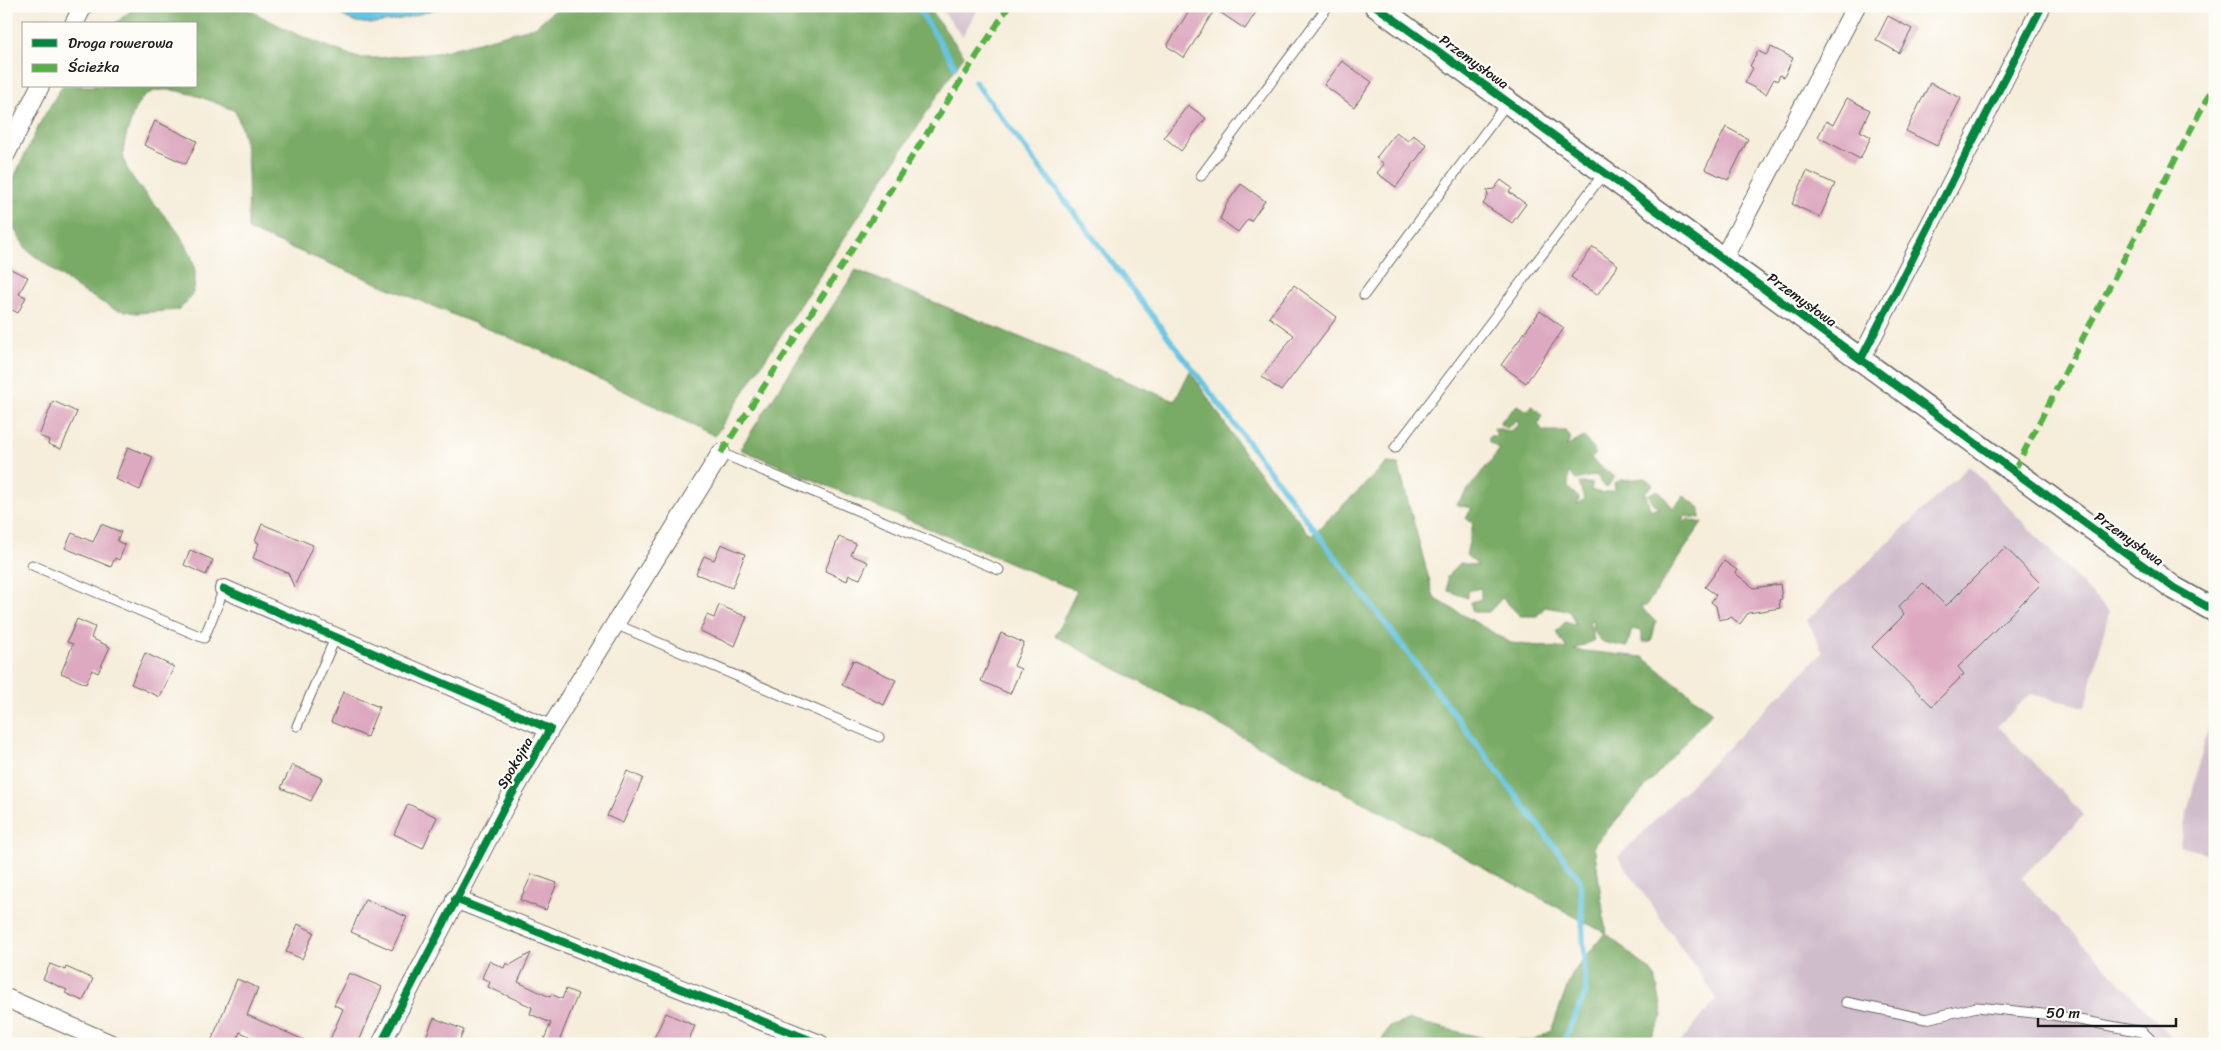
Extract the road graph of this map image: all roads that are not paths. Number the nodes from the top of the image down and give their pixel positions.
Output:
1 (83, 6) edge
2 (1328, 6) edge
3 (1376, 6) edge
4 (1856, 6) edge
5 (2042, 6) edge
6 (75, 22) edge
7 (39, 88) edge
8 (1507, 102) junction
9 (6, 154) edge
10 (1605, 172) junction
11 (1201, 176) dead end
12 (1723, 259) junction
13 (1364, 296) dead end
14 (1861, 359) junction
15 (1395, 448) dead end
16 (721, 453) joint
17 (32, 565) dead end
18 (999, 570) dead end
19 (224, 589) joint
20 (2215, 612) edge
21 (615, 624) junction
22 (336, 636) junction
23 (297, 726) dead end
24 (550, 729) junction
25 (879, 737) dead end
26 (455, 899) junction
27 (6, 998) edge
28 (1846, 1002) dead end
29 (111, 1044) edge
30 (381, 1044) edge
31 (820, 1044) edge
32 (2155, 1044) edge

1 - 6 street
2 - 11 lane
3 - 8 street, Przemysłowa
4 - 12 street
5 - 14 street
7 - 9 street
8 - 10 street, Przemysłowa
8 - 13 lane
10 - 12 street, Przemysłowa
10 - 15 lane
12 - 14 street, Przemysłowa
14 - 20 street, Przemysłowa
16 - 18 lane
16 - 21 street, Spokojna
17 - 19 lane
19 - 22 street, Spokojna
21 - 24 street, Spokojna
21 - 25 lane
22 - 23 lane
22 - 24 street, Spokojna
24 - 26 street, Spokojna
26 - 30 street, Spokojna
26 - 31 street
27 - 29 street
28 - 32 lane

